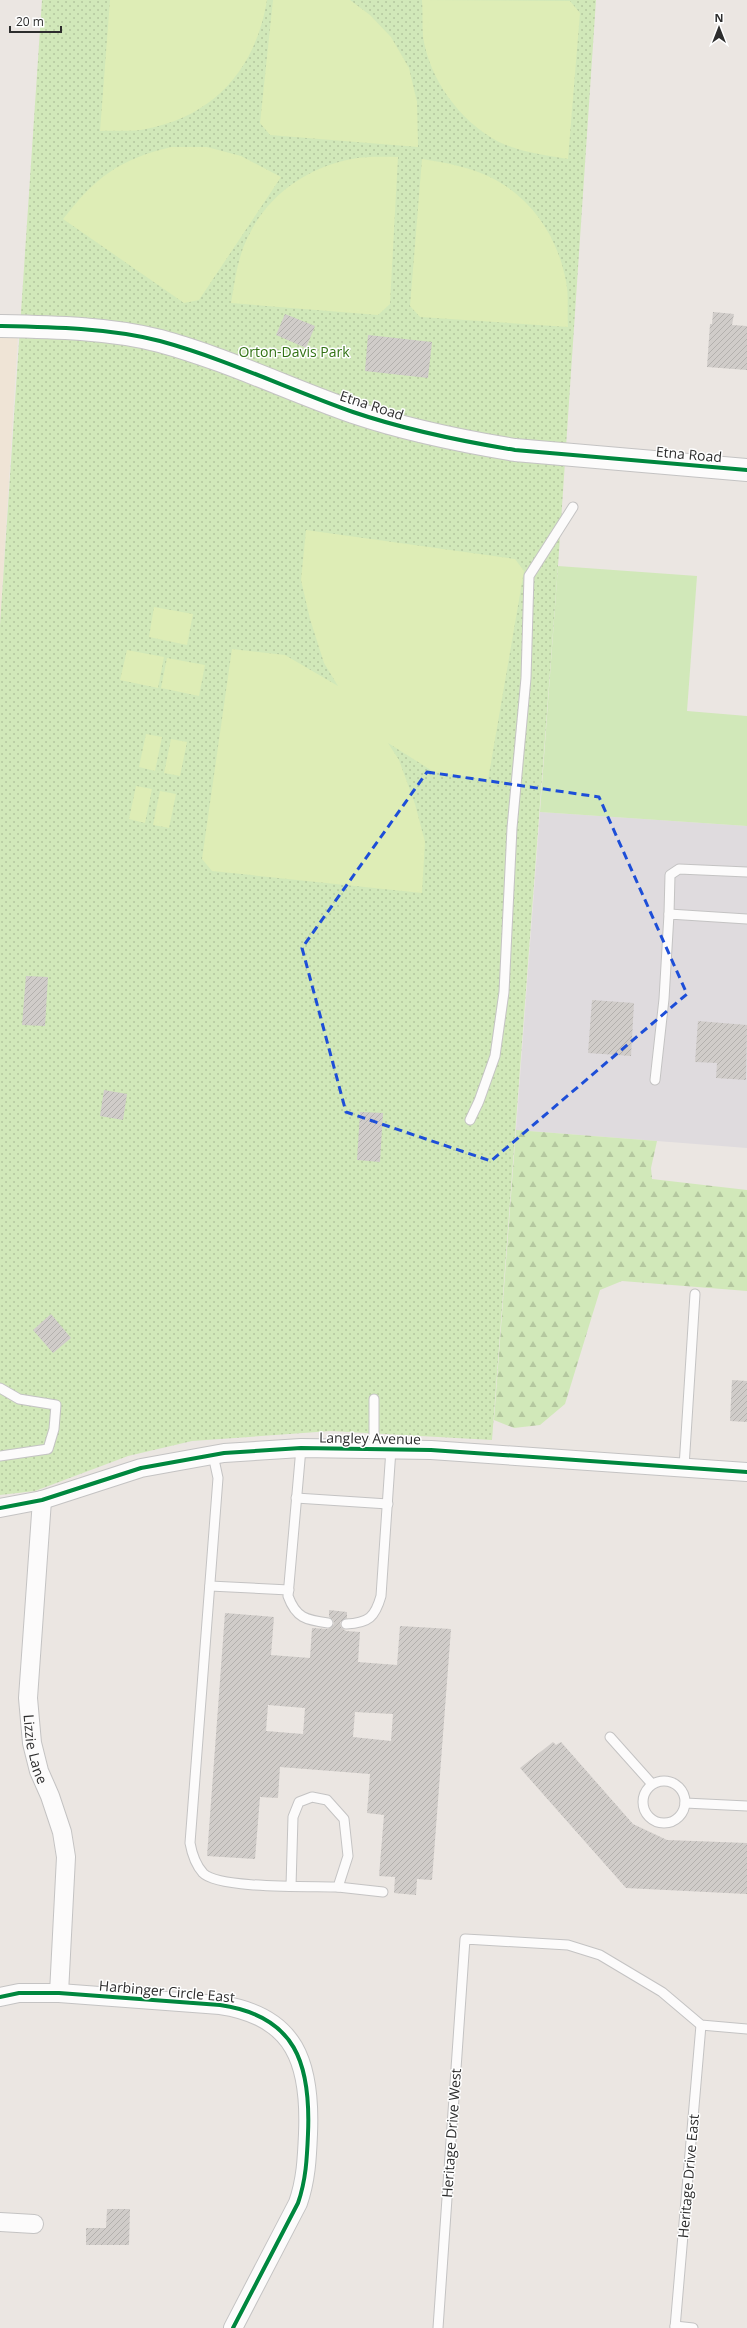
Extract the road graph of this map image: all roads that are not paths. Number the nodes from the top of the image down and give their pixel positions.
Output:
1 (0, 326) edge
2 (747, 470) edge
3 (573, 507) dead end
4 (747, 872) edge
5 (669, 914) junction
6 (747, 919) edge
7 (655, 1080) dead end
8 (470, 1120) dead end
9 (695, 1294) dead end
10 (0, 1388) edge
11 (374, 1399) dead end
12 (300, 1448) junction
13 (383, 1449) junction
14 (213, 1454) junction
15 (0, 1456) edge
16 (684, 1467) junction
17 (747, 1472) edge
18 (296, 1498) junction
19 (42, 1500) junction
20 (388, 1504) junction
21 (0, 1508) edge
22 (210, 1586) junction
23 (289, 1590) junction
24 (328, 1623) dead end
25 (346, 1624) dead end
26 (610, 1738) dead end
27 (652, 1784) junction
28 (685, 1803) junction
29 (747, 1806) edge
30 (291, 1886) junction
31 (338, 1886) junction
32 (383, 1892) dead end
33 (59, 1993) junction
34 (0, 1997) edge
35 (701, 2025) junction
36 (747, 2029) edge
37 (0, 2222) edge
38 (34, 2224) dead end
39 (675, 2327) edge
40 (233, 2328) edge
41 (438, 2328) edge
42 (693, 2328) edge

1 - 2 street, Etna Road
3 - 8 lane
4 - 5 lane
5 - 6 lane
5 - 7 lane
9 - 16 lane
10 - 15 lane
11 - 13 lane
12 - 13 street, Langley Avenue
12 - 14 street, Langley Avenue
12 - 18 lane
13 - 16 street, Langley Avenue
13 - 20 lane
14 - 19 street, Langley Avenue
14 - 22 lane
16 - 17 street, Langley Avenue
18 - 20 lane
18 - 23 lane
19 - 21 street, Langley Avenue
19 - 33 street, Lizzie Lane
20 - 25 lane
22 - 23 lane
22 - 30 lane
23 - 24 lane
26 - 27 lane
27 - 28 lane
27 - 28 lane
28 - 29 lane
30 - 31 lane
30 - 31 lane
31 - 32 lane
33 - 34 street, Harbinger Circle East
33 - 40 street, Harbinger Circle East
35 - 36 lane
35 - 39 lane, Heritage Drive East
35 - 41 lane, Heritage Drive West
37 - 38 street
39 - 42 lane

